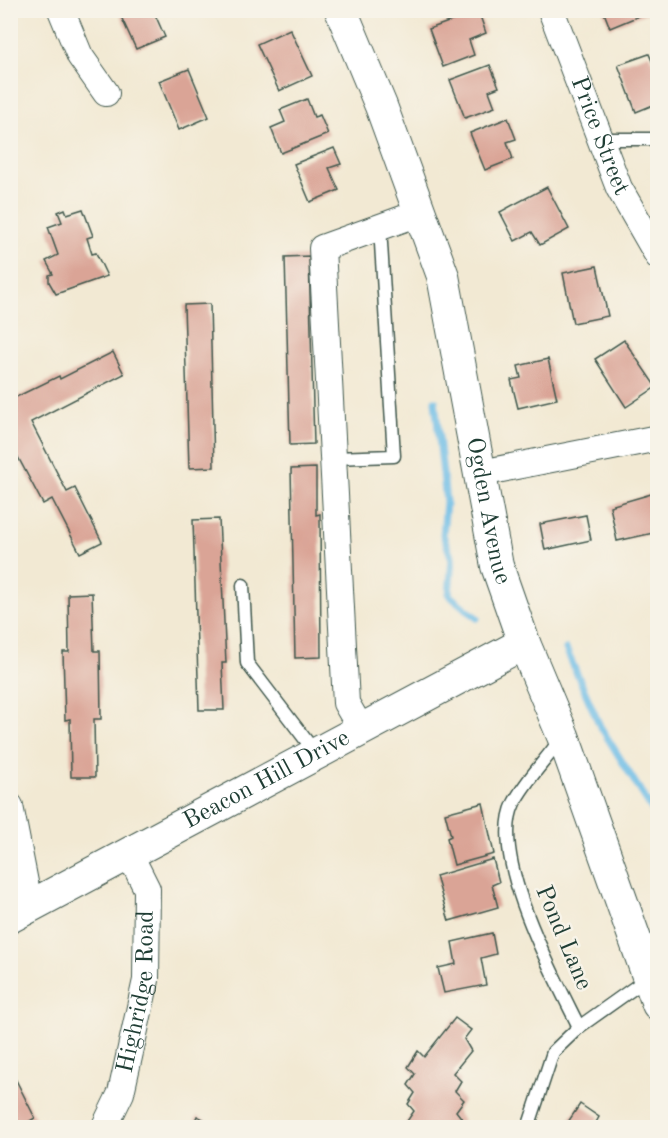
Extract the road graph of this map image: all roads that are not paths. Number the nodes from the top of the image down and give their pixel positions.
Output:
1 (61, 10) edge
2 (341, 10) edge
3 (551, 10) edge
4 (106, 93) dead end
5 (600, 139) junction
6 (657, 139) edge
7 (422, 212) junction
8 (380, 227) junction
9 (657, 256) edge
10 (657, 438) edge
11 (333, 458) junction
12 (481, 473) junction
13 (243, 585) dead end
14 (524, 643) junction
15 (361, 729) junction
16 (563, 736) junction
17 (315, 753) junction
18 (10, 806) edge
19 (130, 855) junction
20 (20, 913) edge
21 (653, 991) edge
22 (579, 1027) junction
23 (104, 1128) edge
24 (528, 1128) edge

1 - 4 street
2 - 7 street, Ogden Avenue
3 - 5 street, Price Street
5 - 6 lane
5 - 9 street, Price Street
7 - 8 street
7 - 12 street, Ogden Avenue
8 - 11 street
8 - 11 lane
10 - 12 street
11 - 15 street
12 - 14 street, Ogden Avenue
13 - 17 lane
14 - 15 street, Beacon Hill Drive
14 - 16 street, Ogden Avenue
15 - 17 street, Beacon Hill Drive
16 - 21 street, Ogden Avenue
16 - 22 lane, Pond Lane
17 - 19 street, Beacon Hill Drive
18 - 20 street
19 - 20 street, Beacon Hill Drive
19 - 23 street, Highridge Road
21 - 22 lane
22 - 24 lane

